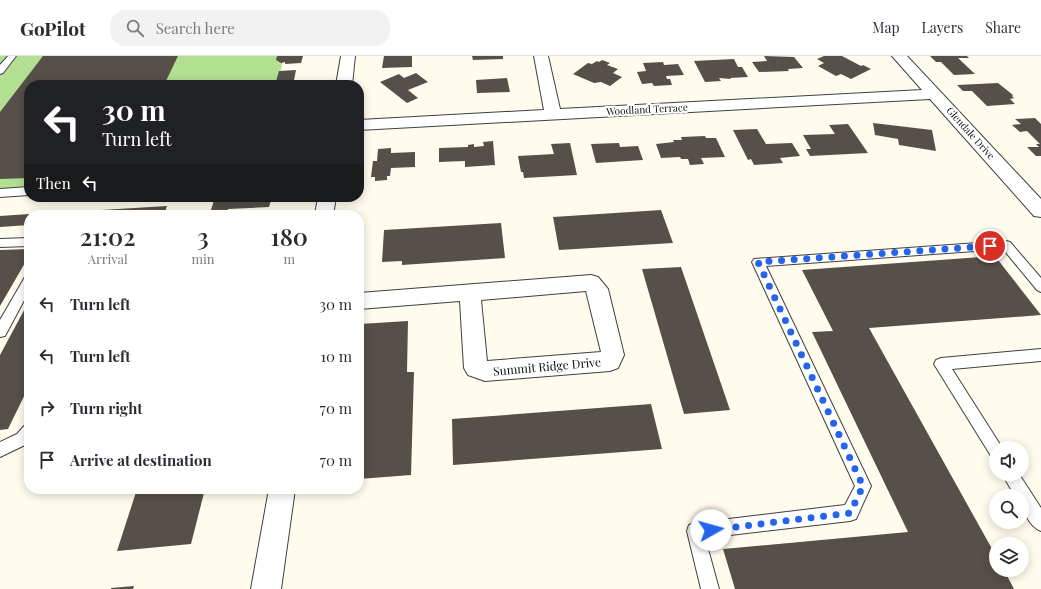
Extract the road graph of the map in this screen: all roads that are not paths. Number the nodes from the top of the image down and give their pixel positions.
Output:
1 (12, 56) edge
2 (348, 56) edge
3 (541, 56) edge
4 (899, 56) edge
5 (0, 71) edge
6 (345, 80) edge
7 (935, 94) junction
8 (553, 114) junction
9 (364, 125) edge
10 (24, 191) edge
11 (0, 193) edge
12 (1041, 211) edge
13 (24, 242) edge
14 (0, 243) edge
15 (1041, 287) edge
16 (24, 289) edge
17 (470, 292) junction
18 (364, 301) edge
19 (0, 332) edge
20 (1041, 356) edge
21 (24, 437) edge
22 (990, 441) edge
23 (0, 450) edge
24 (1014, 481) edge
25 (281, 494) edge
26 (1041, 523) edge
27 (266, 589) edge
28 (710, 589) edge

1 - 5 lane
2 - 6 street
3 - 8 street
4 - 7 street, Glendale Drive
7 - 8 street, Woodland Terrace
7 - 12 street, Glendale Drive
8 - 9 street, Woodland Terrace
10 - 11 lane
13 - 14 lane
15 - 28 lane
16 - 19 lane
17 - 17 street, Summit Ridge Drive
17 - 18 street, Summit Ridge Drive
20 - 22 lane
21 - 23 lane
24 - 26 lane
25 - 27 street

